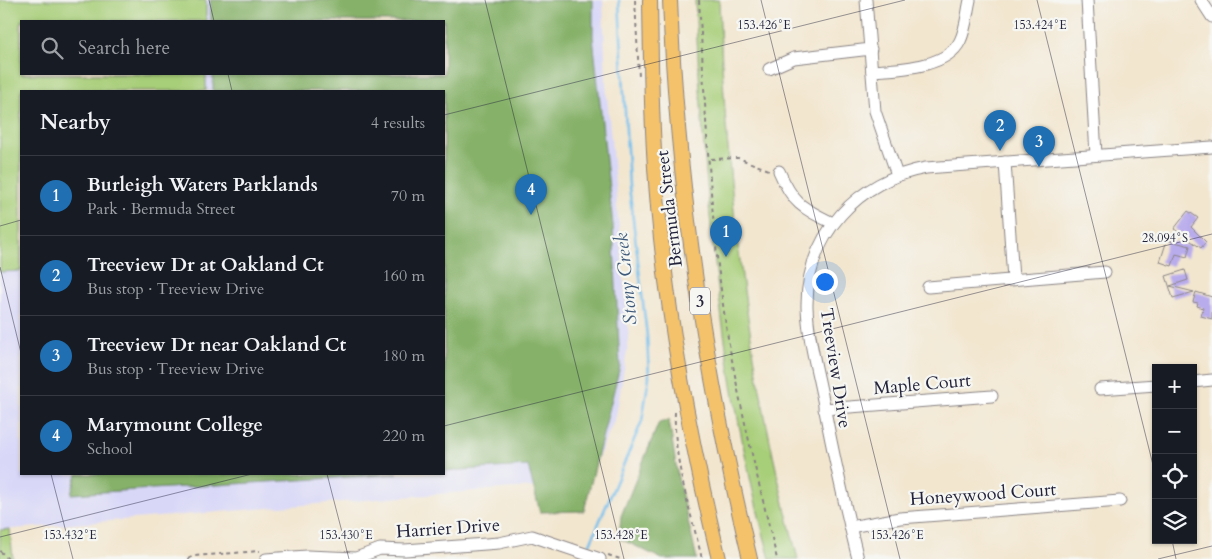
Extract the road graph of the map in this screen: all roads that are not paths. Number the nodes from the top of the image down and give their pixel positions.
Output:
1 (650, 0) edge
2 (670, 0) edge
3 (866, 0) edge
4 (970, 0) edge
5 (1087, 0) edge
6 (1201, 0) edge
7 (1212, 17) edge
8 (870, 49) junction
9 (769, 69) dead end
10 (872, 71) junction
11 (1212, 146) edge
12 (1096, 155) junction
13 (1005, 162) junction
14 (779, 171) road end
15 (897, 175) junction
16 (833, 223) junction
17 (1105, 272) dead end
18 (1013, 279) junction
19 (928, 287) dead end
20 (1212, 380) edge
21 (1197, 382) edge
22 (1152, 385) edge
23 (1100, 389) dead end
24 (992, 396) dead end
25 (824, 409) junction
26 (1120, 501) dead end
27 (850, 527) junction
28 (605, 557) edge
29 (266, 559) edge
30 (719, 559) edge
31 (750, 559) edge
32 (858, 559) edge

1 - 30 main road, Bermuda Street / 3
2 - 31 main road, Bermuda Street / 3
3 - 8 street
4 - 10 street
5 - 12 street
6 - 7 street
8 - 9 street
8 - 10 street
10 - 15 street
11 - 12 street, Treeview Drive
12 - 13 street, Treeview Drive
13 - 15 street, Treeview Drive
13 - 18 street
14 - 16 street
15 - 16 street, Treeview Drive
16 - 25 street, Treeview Drive
17 - 18 street
18 - 19 street
20 - 21 street
22 - 23 street
24 - 25 street, Maple Court
25 - 27 street, Treeview Drive
26 - 27 street, Honeywood Court
27 - 32 street, Treeview Drive
28 - 29 street, Harrier Drive

